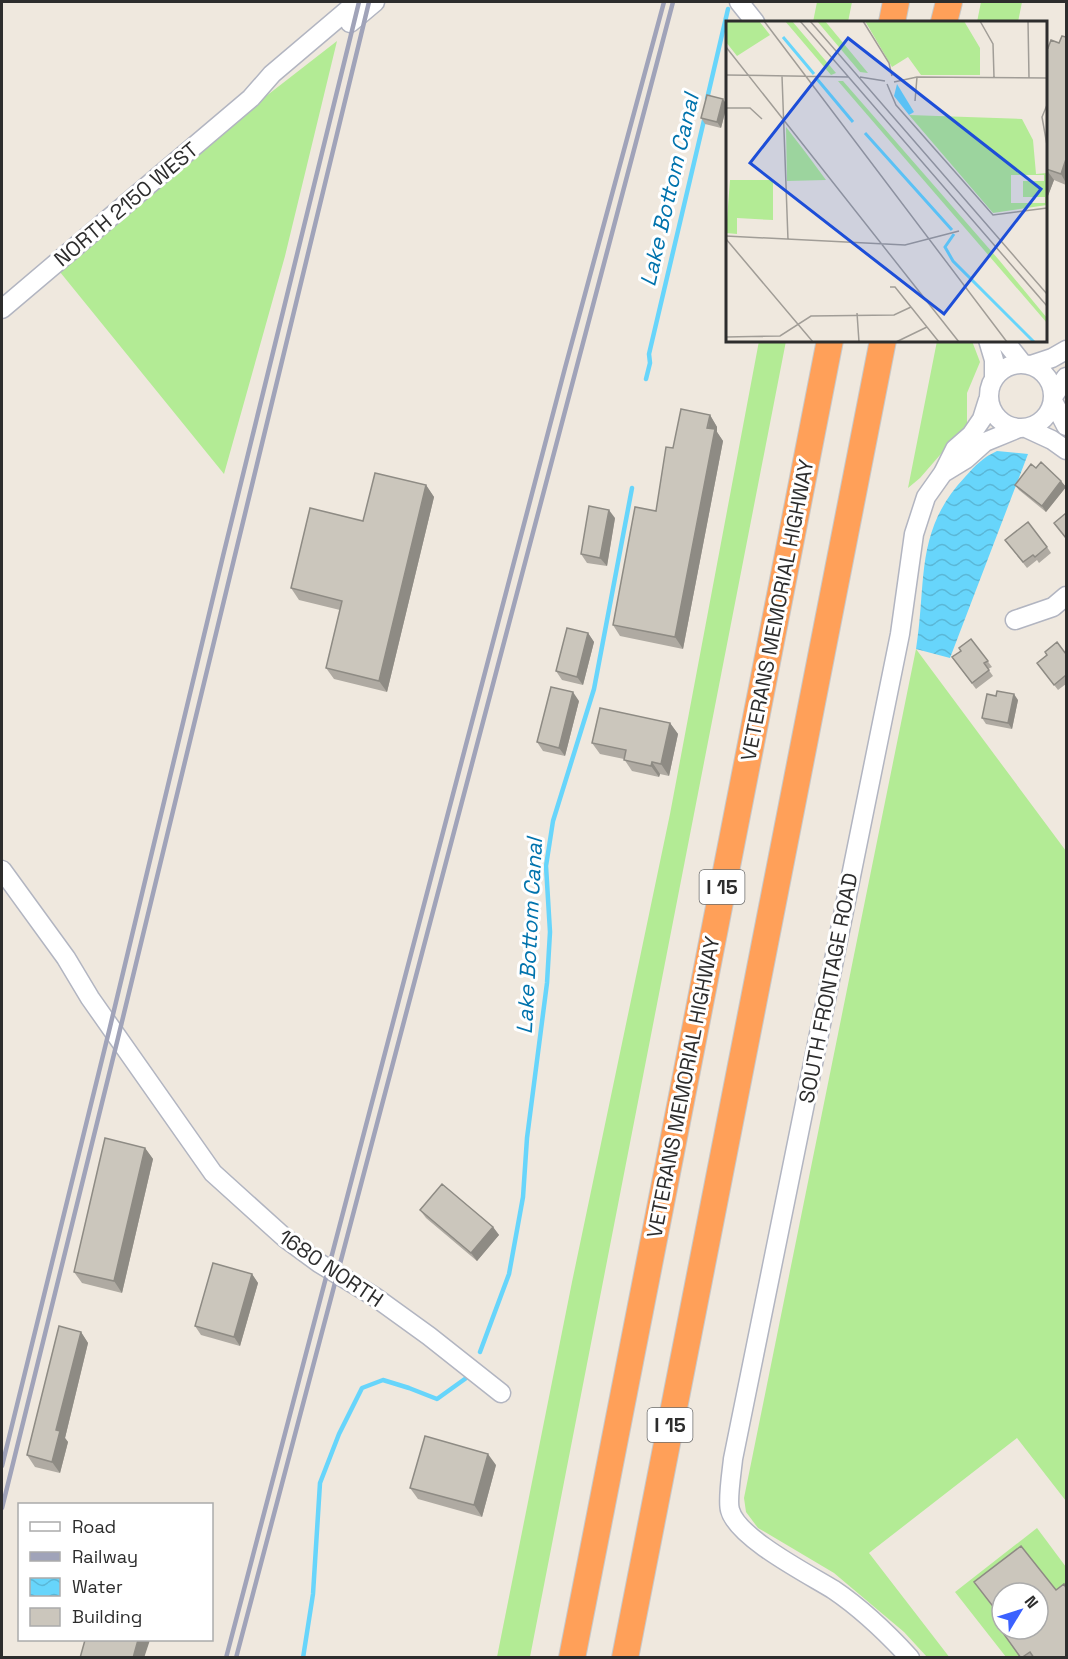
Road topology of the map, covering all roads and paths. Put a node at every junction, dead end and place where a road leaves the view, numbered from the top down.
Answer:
1 (357, 2) edge
2 (375, 2) edge
3 (739, 2) edge
4 (896, 2) edge
5 (949, 2) edge
6 (754, 21) edge
7 (892, 21) edge
8 (945, 21) edge
9 (251, 98) junction
10 (2, 309) edge
11 (830, 342) edge
12 (883, 342) edge
13 (989, 342) edge
14 (1006, 342) edge
15 (1066, 350) edge
16 (1027, 365) junction
17 (1066, 376) edge
18 (994, 378) junction
19 (1053, 399) junction
20 (988, 400) junction
21 (1066, 426) edge
22 (1022, 428) junction
23 (1066, 450) edge
24 (943, 473) junction
25 (1066, 596) edge
26 (1016, 620) dead end
27 (2, 870) edge
28 (501, 1393) dead end
29 (572, 1658) edge
30 (625, 1658) edge
31 (910, 1658) edge

1 - 9 street, NORTH 2150 WEST
2 - 9 street, NORTH 2150 WEST
3 - 6 street
4 - 7 highway
5 - 8 highway
9 - 10 street, NORTH 2150 WEST
11 - 29 highway, VETERANS MEMORIAL HIGHWAY / I 15
12 - 30 highway, I 15
13 - 18 street
14 - 16 street
15 - 16 street
16 - 18 street
16 - 19 street
17 - 19 street
18 - 20 street
19 - 21 street
19 - 22 street
20 - 22 street
20 - 24 street, SOUTH FRONTAGE ROAD
22 - 23 street
22 - 24 street, SOUTH FRONTAGE ROAD
24 - 31 street, SOUTH FRONTAGE ROAD
25 - 26 street
27 - 28 street, 1680 NORTH

